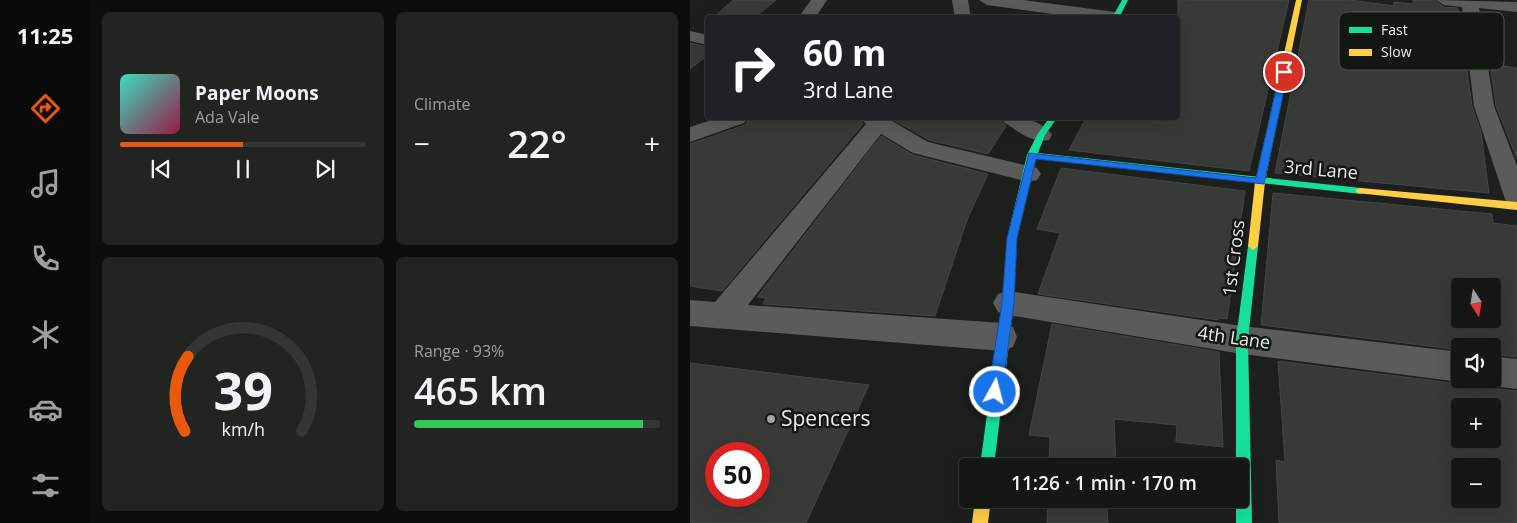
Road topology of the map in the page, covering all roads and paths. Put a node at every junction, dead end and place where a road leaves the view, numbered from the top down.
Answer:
1 (819, 0) edge
2 (960, 0) edge
3 (987, 0) edge
4 (1125, 0) edge
5 (1299, 0) edge
6 (1444, 0) edge
7 (1470, 3) junction
8 (1517, 8) edge
9 (1471, 12) edge
10 (808, 15) edge
11 (963, 15) edge
12 (1100, 15) edge
13 (1116, 15) edge
14 (690, 36) edge
15 (705, 39) edge
16 (1479, 70) edge
17 (731, 120) edge
18 (875, 120) edge
19 (1015, 120) edge
20 (1052, 120) edge
21 (690, 135) edge
22 (1041, 135) junction
23 (1030, 165) junction
24 (1260, 182) junction
25 (1517, 199) edge
26 (1517, 206) edge
27 (1008, 303) junction
28 (690, 314) edge
29 (722, 317) junction
30 (1002, 337) junction
31 (1242, 340) junction
32 (1451, 366) edge
33 (1501, 372) edge
34 (1517, 374) edge
35 (988, 458) edge
36 (982, 508) edge
37 (980, 523) edge
38 (1244, 523) edge

1 - 10 street
2 - 11 street
3 - 12 street
4 - 13 street
5 - 24 street, 1st Cross
6 - 7 street
7 - 8 street
7 - 9 street
14 - 15 street
16 - 25 street
17 - 21 street
18 - 23 street
18 - 29 street
19 - 22 street
20 - 22 street
22 - 23 street
23 - 24 street, 3rd Lane
23 - 27 street
24 - 26 street, 3rd Lane
24 - 31 street, 1st Cross
27 - 30 street
27 - 31 street, 4th Lane
28 - 29 street
29 - 30 street
30 - 35 street
31 - 32 street, 4th Lane
31 - 38 street, 1st Cross
33 - 34 street
36 - 37 street

